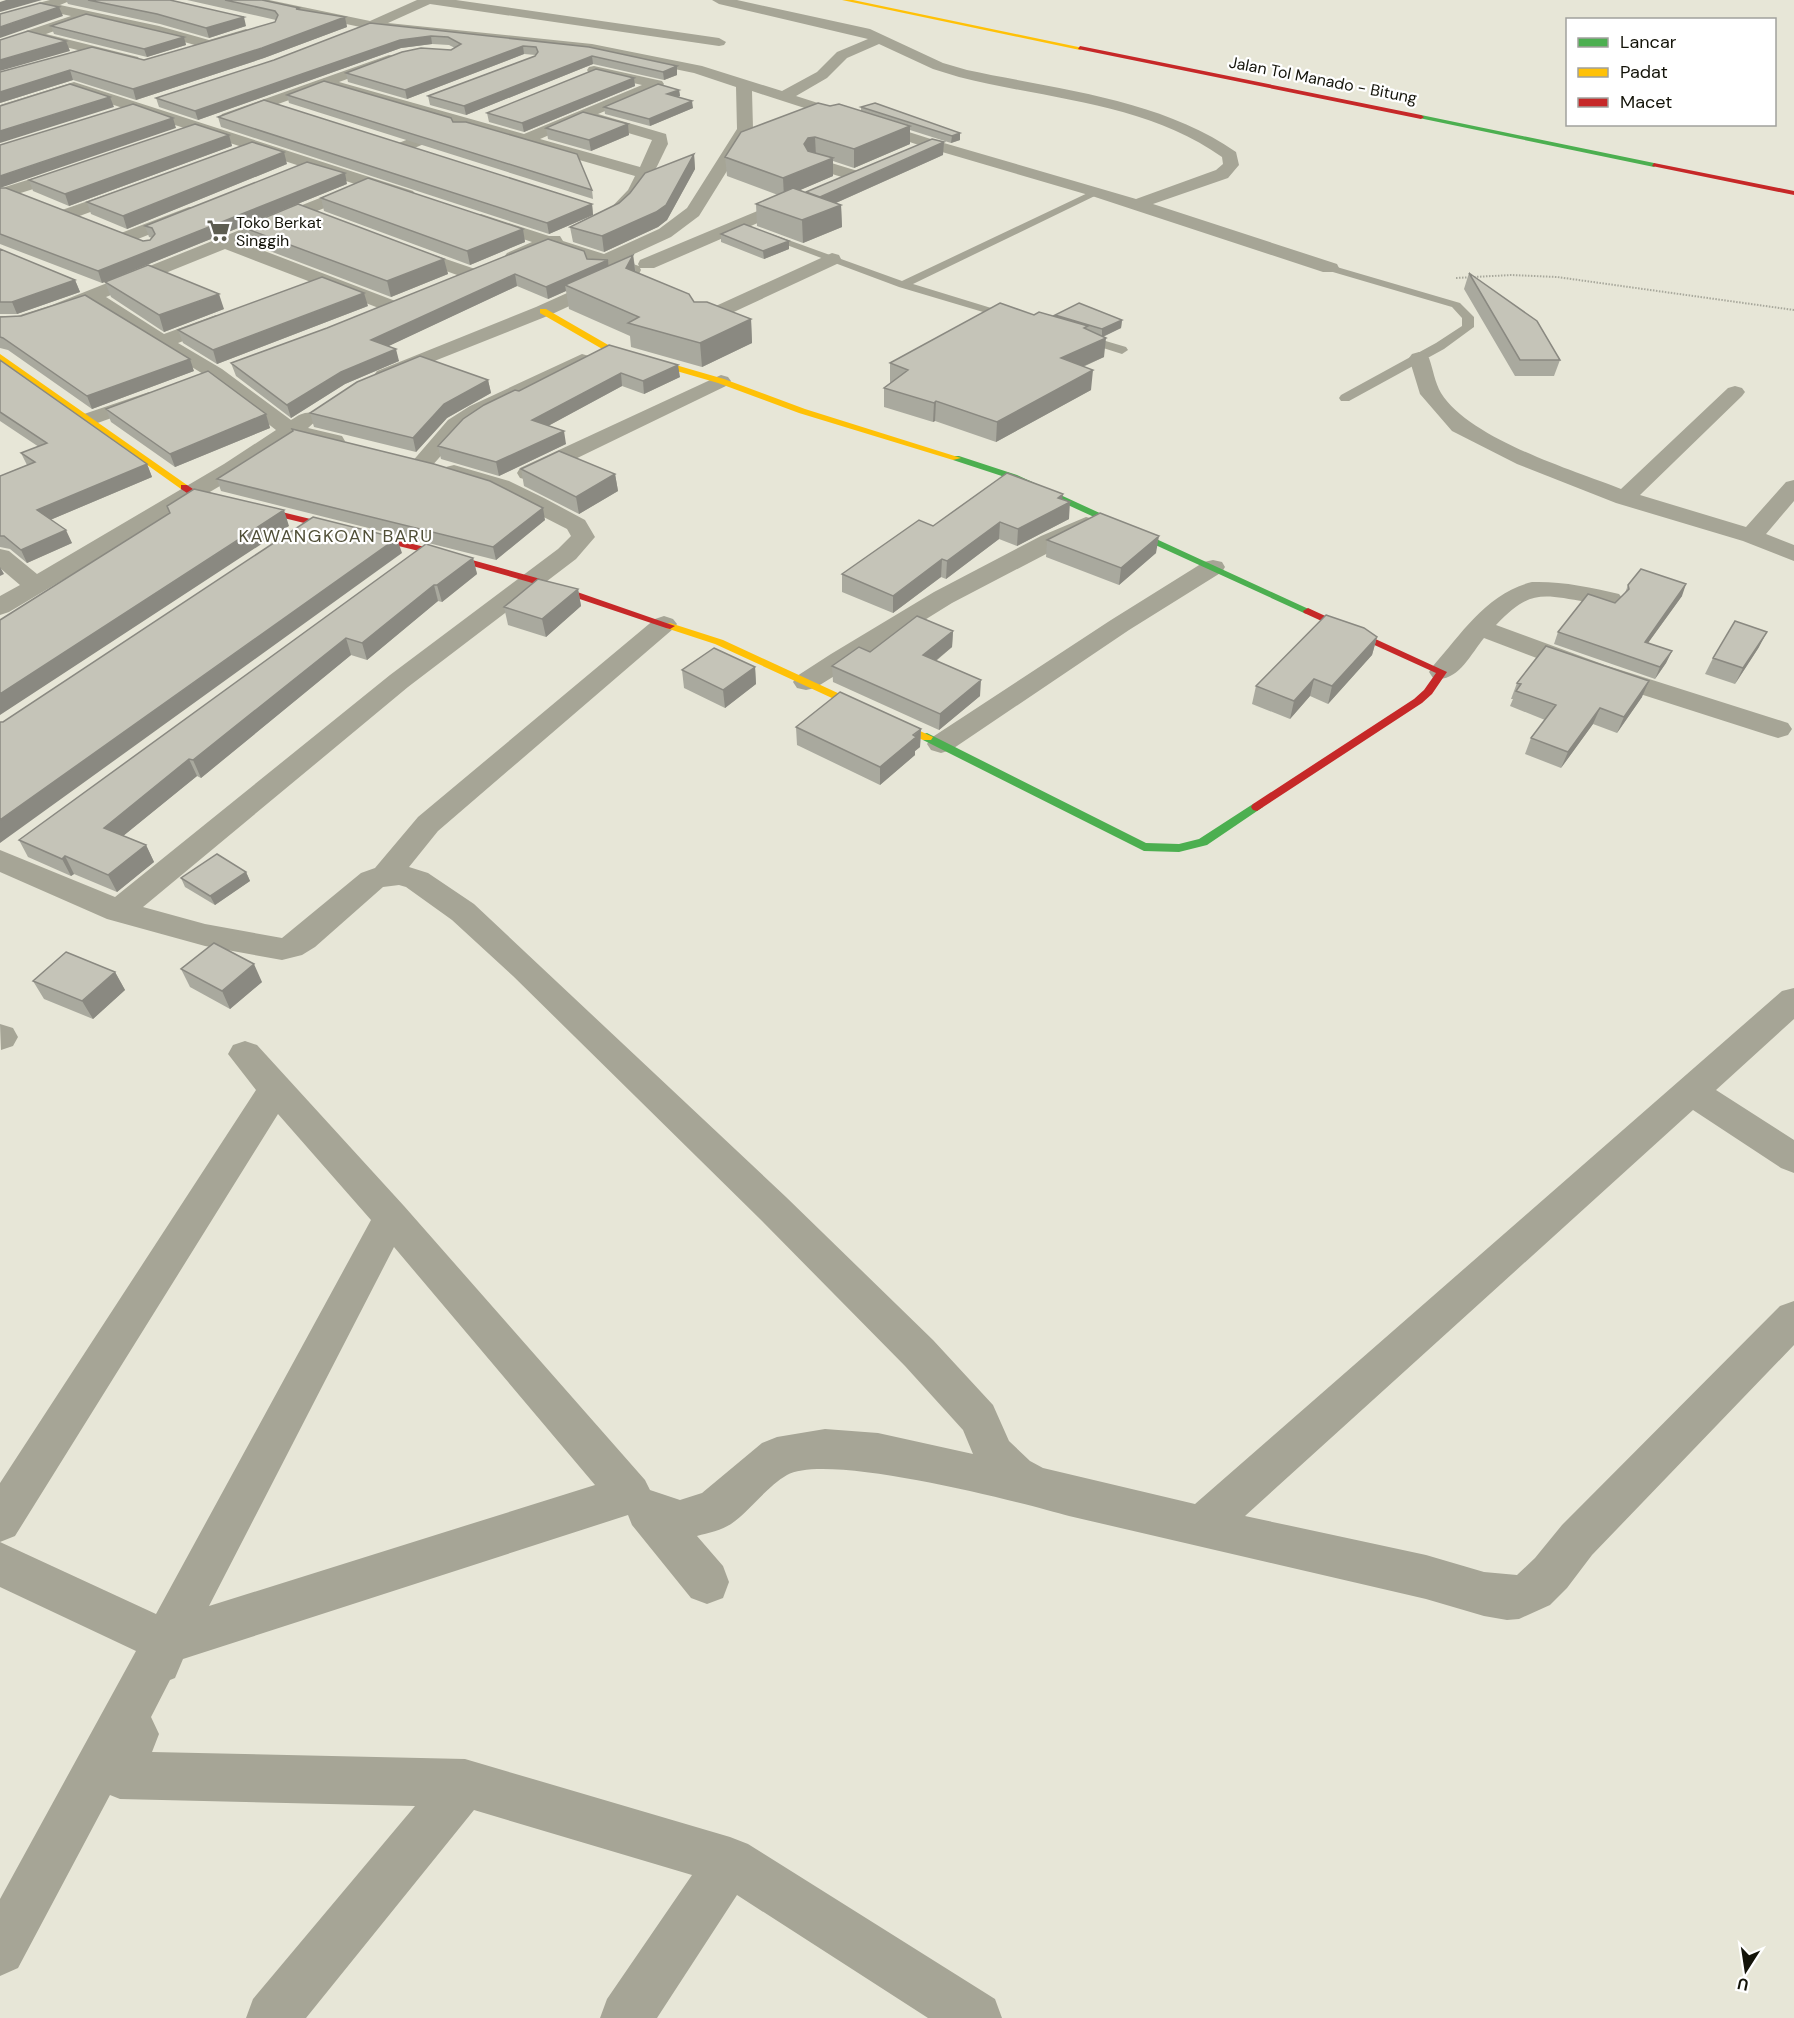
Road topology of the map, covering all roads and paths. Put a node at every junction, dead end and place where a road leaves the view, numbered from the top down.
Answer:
1 (64, 0) edge
2 (250, 0) edge
3 (428, 0) edge
4 (719, 0) edge
5 (845, 0) edge
6 (89, 15) junction
7 (256, 24) dead end
8 (370, 25) junction
9 (348, 35) edge
10 (881, 38) junction
11 (719, 42) dead end
12 (380, 44) edge
13 (209, 45) junction
14 (97, 50) junction
15 (186, 52) edge
16 (65, 59) edge
17 (698, 69) junction
18 (585, 72) edge
19 (116, 74) edge
20 (95, 81) edge
21 (325, 82) junction
22 (657, 84) junction
23 (744, 86) junction
24 (74, 87) junction
25 (783, 97) junction
26 (430, 98) edge
27 (155, 99) edge
28 (267, 103) junction
29 (409, 105) junction
30 (134, 106) junction
31 (0, 110) edge
32 (289, 110) edge
33 (489, 114) edge
34 (583, 115) junction
35 (106, 116) edge
36 (468, 122) junction
37 (200, 127) junction
38 (169, 138) edge
39 (526, 139) junction
40 (385, 140) edge
41 (931, 144) junction
42 (255, 146) junction
43 (405, 147) junction
44 (909, 153) edge
45 (233, 154) edge
46 (427, 154) edge
47 (815, 163) edge
48 (312, 164) junction
49 (84, 166) edge
50 (290, 172) edge
51 (339, 173) junction
52 (643, 173) junction
53 (372, 183) junction
54 (833, 185) edge
55 (146, 186) edge
56 (1098, 192) junction
57 (5, 193) edge
58 (1794, 193) edge
59 (812, 194) edge
60 (427, 201) edge
61 (1137, 204) junction
62 (203, 207) edge
63 (302, 212) junction
64 (460, 213) edge
65 (68, 214) junction
66 (603, 214) edge
67 (323, 219) edge
68 (737, 225) junction
69 (570, 234) edge
70 (127, 237) junction
71 (223, 242) junction
72 (549, 242) junction
73 (386, 243) edge
74 (183, 258) junction
75 (832, 259) junction
76 (605, 261) junction
77 (1330, 268) joint
78 (632, 270) junction
79 (471, 274) junction
80 (1447, 279) dead end
81 (326, 280) junction
82 (903, 285) junction
83 (441, 286) edge
84 (91, 289) junction
85 (293, 293) edge
86 (411, 298) edge
87 (391, 306) junction
88 (1794, 310) edge
89 (543, 311) junction
90 (239, 313) edge
91 (362, 318) edge
92 (703, 318) edge
93 (0, 322) edge
94 (1026, 322) edge
95 (1069, 334) edge
96 (162, 342) junction
97 (607, 348) junction
98 (1122, 350) dead end
99 (0, 356) edge
100 (1419, 358) junction
101 (721, 381) junction
102 (363, 386) edge
103 (164, 392) edge
104 (1736, 392) dead end
105 (1345, 398) dead end
106 (327, 406) edge
107 (92, 419) junction
108 (290, 430) junction
109 (352, 446) edge
110 (501, 486) junction
111 (1794, 487) edge
112 (193, 493) junction
113 (1624, 498) junction
114 (1101, 517) junction
115 (315, 522) junction
116 (1751, 536) junction
117 (285, 542) edge
118 (426, 550) junction
119 (1794, 554) edge
120 (0, 556) edge
121 (1213, 567) junction
122 (397, 571) edge
123 (533, 580) junction
124 (36, 586) junction
125 (1610, 599) edge
126 (0, 608) edge
127 (664, 624) junction
128 (1481, 628) junction
129 (1442, 672) junction
130 (806, 682) junction
131 (1778, 729) dead end
132 (941, 744) junction
133 (7, 856) edge
134 (386, 875) junction
135 (118, 911) junction
136 (1794, 1000) edge
137 (245, 1054) dead end
138 (276, 1088) junction
139 (1692, 1092) junction
140 (1794, 1158) edge
141 (391, 1217) junction
142 (1794, 1318) edge
143 (1034, 1486) junction
144 (640, 1503) junction
145 (0, 1521) edge
146 (1202, 1526) junction
147 (0, 1564) edge
148 (707, 1582) dead end
149 (166, 1642) junction
150 (120, 1775) junction
151 (465, 1783) junction
152 (730, 1862) junction
153 (0, 1950) edge
154 (0, 1956) edge
155 (272, 2018) edge
156 (626, 2018) edge
157 (976, 2018) edge

1 - 6 street
2 - 8 street
3 - 8 street
3 - 11 street
4 - 10 street
5 - 58 main road, Jalan Tol Manado - Bitung
6 - 13 street
6 - 14 street
7 - 13 street
8 - 9 street
8 - 17 street
10 - 25 street
10 - 61 street
12 - 21 street
13 - 15 street
14 - 16 street
14 - 19 street
17 - 22 street
17 - 23 street
18 - 22 street
20 - 24 street
21 - 28 street
21 - 29 street
22 - 34 street
23 - 25 street
23 - 76 street
24 - 30 street
24 - 31 street
25 - 41 street
26 - 29 street
27 - 30 street
28 - 32 street
28 - 37 street
29 - 36 street
30 - 35 street
30 - 37 street
33 - 36 street
34 - 39 street
34 - 52 street
36 - 39 street
36 - 43 street
37 - 38 street
37 - 42 street
39 - 52 street
40 - 43 street
41 - 44 street
41 - 56 street
42 - 45 street
42 - 48 street
43 - 46 street
43 - 51 street
47 - 54 street
48 - 50 street
48 - 51 street
49 - 57 street
51 - 53 street
52 - 66 street
53 - 60 street
53 - 63 street
55 - 65 street
56 - 61 street
56 - 82 lane
57 - 65 street
59 - 68 street
61 - 77 street
62 - 70 street
63 - 67 street
63 - 71 street
64 - 72 street
65 - 70 street
68 - 75 lane
68 - 78 street
69 - 72 street
70 - 74 street
71 - 74 street
71 - 81 street
72 - 76 street
72 - 79 street
73 - 79 street
74 - 84 street
75 - 82 lane
75 - 92 street
76 - 78 street
76 - 89 street
77 - 100 lane
78 - 89 street
79 - 83 street
80 - 88 path
81 - 85 street
81 - 87 street
82 - 94 lane
84 - 93 street
84 - 96 street
86 - 87 street
87 - 91 street
89 - 97 main road
89 - 102 street
90 - 96 street
95 - 98 lane
96 - 108 street
97 - 101 main road
97 - 110 street
99 - 107 main road
100 - 105 lane
100 - 113 street
101 - 110 street
101 - 114 main road
103 - 107 street
104 - 113 street
106 - 108 street
107 - 112 main road
108 - 109 street
108 - 112 street
110 - 123 street
111 - 116 street
112 - 115 main road
112 - 124 street
113 - 116 street
114 - 121 main road
114 - 130 street
115 - 117 street
115 - 118 main road
116 - 119 street
118 - 122 street
118 - 123 main road
120 - 124 street
121 - 129 main road
121 - 132 street
123 - 127 main road
123 - 135 street
124 - 126 street
125 - 128 street
127 - 130 main road
127 - 134 street
128 - 129 street
128 - 131 street
129 - 132 main road
130 - 132 main road
133 - 135 street
134 - 135 street
134 - 143 street
136 - 139 street
137 - 138 street
138 - 141 street
138 - 145 street
139 - 140 street
139 - 146 street
141 - 144 street
141 - 149 street
142 - 146 street
143 - 144 street
143 - 146 street
144 - 148 street
144 - 149 street
147 - 149 street
149 - 150 street
149 - 153 street
150 - 151 street
150 - 154 street
151 - 152 street
151 - 155 street
152 - 156 street
152 - 157 street

